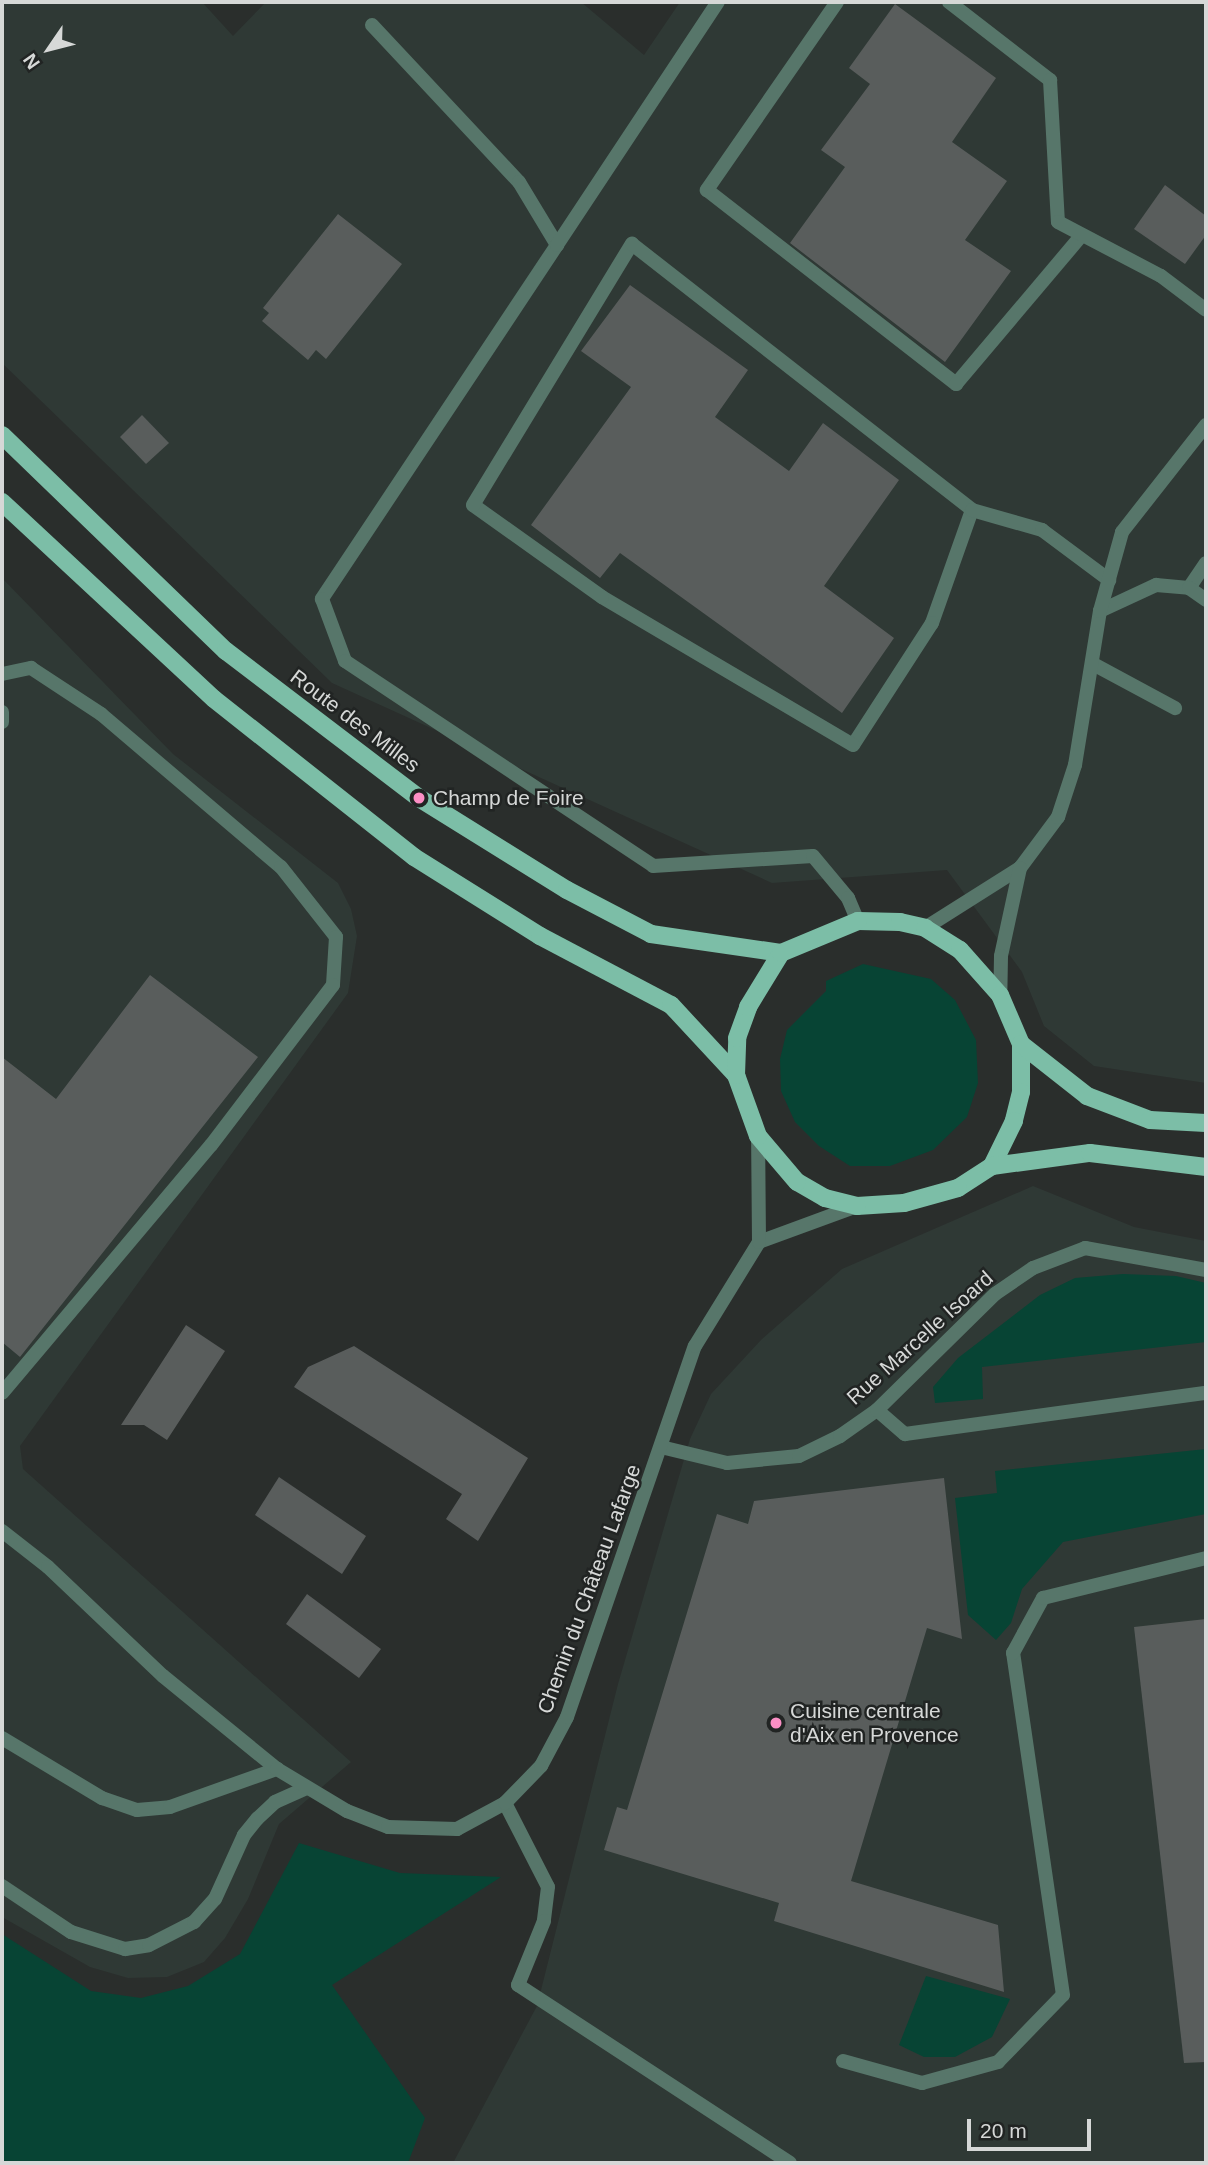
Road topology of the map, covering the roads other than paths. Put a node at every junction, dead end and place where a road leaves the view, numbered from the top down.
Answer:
1 (718, 2) edge
2 (837, 2) edge
3 (949, 2) edge
4 (372, 24) dead end
5 (1082, 235) junction
6 (557, 245) junction
7 (1206, 310) edge
8 (1206, 425) edge
9 (2, 435) edge
10 (2, 502) edge
11 (972, 510) junction
12 (1206, 563) edge
13 (1109, 580) junction
14 (1189, 588) junction
15 (1206, 600) edge
16 (1100, 611) junction
17 (1095, 665) junction
18 (2, 674) edge
19 (1175, 708) dead end
20 (2, 712) edge
21 (2, 722) edge
22 (1020, 868) junction
23 (858, 921) junction
24 (925, 928) junction
25 (781, 953) junction
26 (1000, 995) junction
27 (1021, 1044) junction
28 (736, 1075) junction
29 (1206, 1123) edge
30 (758, 1136) junction
31 (992, 1166) junction
32 (1206, 1167) edge
33 (857, 1206) junction
34 (759, 1242) junction
35 (1206, 1270) edge
36 (2, 1393) edge
37 (1206, 1393) edge
38 (877, 1410) junction
39 (662, 1447) junction
40 (2, 1531) edge
41 (1206, 1558) edge
42 (2, 1738) edge
43 (277, 1769) junction
44 (307, 1788) junction
45 (505, 1803) junction
46 (2, 1886) edge
47 (844, 2061) dead end
48 (790, 2163) edge

1 - 6 street
2 - 5 street
3 - 5 street
4 - 6 street
5 - 7 street
6 - 23 street
8 - 13 street
9 - 25 main road, Route des Milles
10 - 28 main road
11 - 11 street
11 - 13 street
12 - 14 street
13 - 16 street
14 - 15 street
14 - 16 street
16 - 17 street
17 - 19 street
17 - 22 street
18 - 36 street
20 - 21 street
22 - 24 street
22 - 26 street
23 - 24 main road
23 - 25 main road
24 - 26 main road
25 - 28 main road
26 - 27 main road
27 - 29 main road
27 - 31 main road
28 - 30 main road
30 - 33 main road
30 - 34 street
31 - 32 main road
31 - 33 main road
33 - 34 street
34 - 39 street, Chemin du Château Lafarge
35 - 38 street, Rue Marcelle Isoard
37 - 38 street
38 - 39 street, Rue Marcelle Isoard
39 - 45 street, Chemin du Château Lafarge
40 - 43 street, Chemin du Château Lafarge
41 - 47 street
42 - 43 street
43 - 44 street, Chemin du Château Lafarge
44 - 45 street, Chemin du Château Lafarge
44 - 46 street
45 - 48 street

